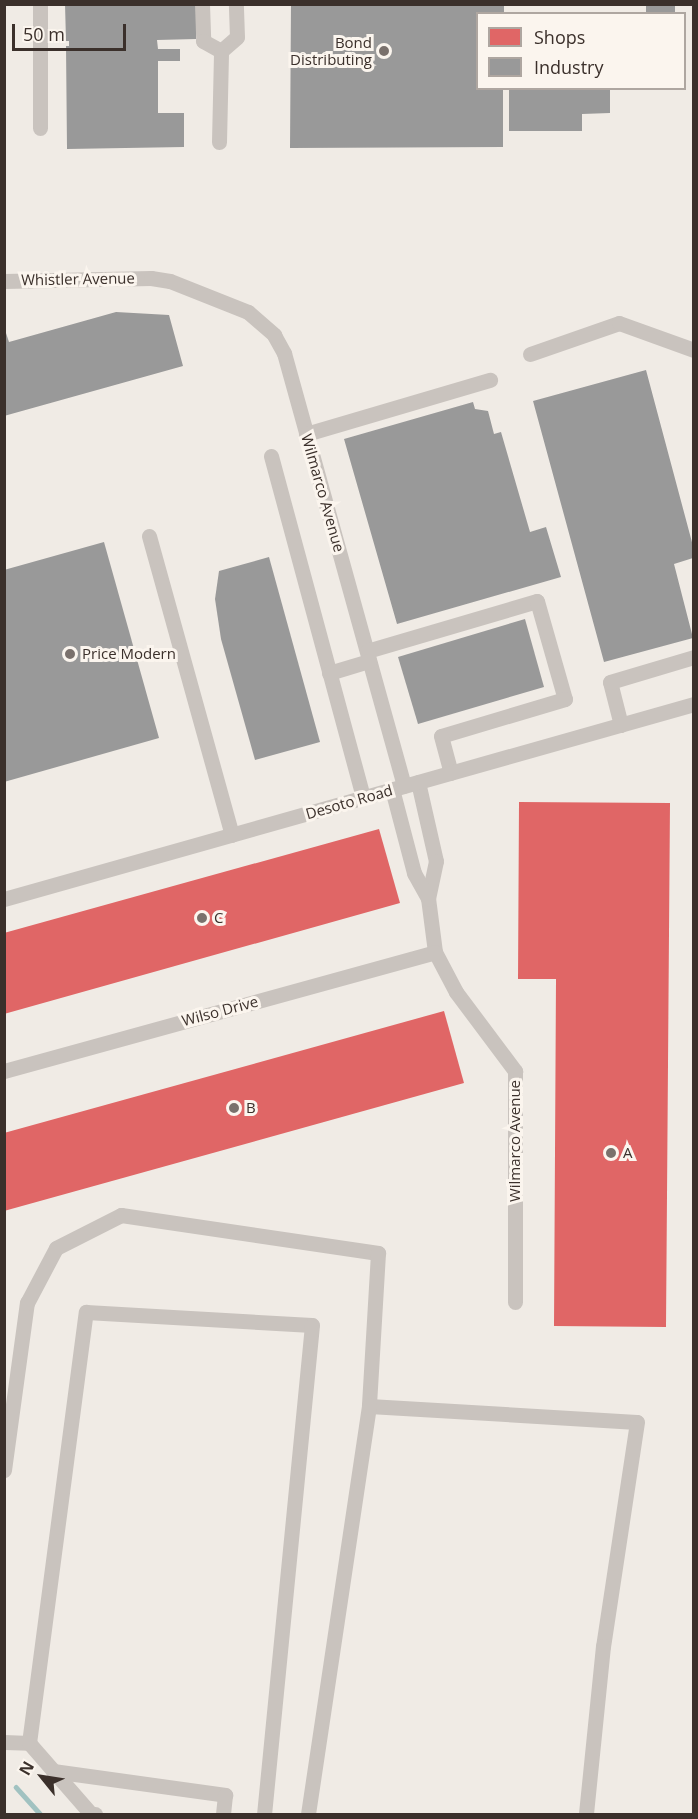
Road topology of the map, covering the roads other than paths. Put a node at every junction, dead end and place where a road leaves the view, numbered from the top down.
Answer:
1 (40, 4) edge
2 (202, 4) edge
3 (236, 4) edge
4 (221, 51) junction
5 (40, 128) dead end
6 (219, 142) dead end
7 (151, 278) joint
8 (4, 281) edge
9 (693, 350) edge
10 (530, 354) dead end
11 (490, 380) dead end
12 (306, 434) junction
13 (271, 456) dead end
14 (149, 536) dead end
15 (368, 656) junction
16 (693, 657) edge
17 (329, 673) junction
18 (693, 704) edge
19 (621, 725) junction
20 (451, 773) junction
21 (405, 786) junction
22 (363, 798) junction
23 (232, 835) junction
24 (428, 898) junction
25 (4, 899) edge
26 (435, 952) junction
27 (4, 1071) edge
28 (515, 1302) dead end
29 (369, 1406) junction
30 (4, 1470) edge
31 (4, 1742) edge
32 (29, 1743) junction
33 (53, 1771) junction
34 (95, 1815) edge
35 (223, 1815) edge
36 (264, 1815) edge
37 (308, 1815) edge
38 (586, 1815) edge

1 - 5 street
2 - 4 street
3 - 4 street
4 - 6 street
7 - 8 street, Whistler Avenue
7 - 12 street, Wilmarco Avenue
9 - 10 street
11 - 12 street
12 - 15 street, Wilmarco Avenue
13 - 17 street
14 - 23 street
15 - 17 street
15 - 20 street
15 - 21 street, Wilmarco Avenue
16 - 19 street
17 - 22 street
18 - 19 street, Desoto Road
19 - 20 street, Desoto Road
20 - 21 street, Desoto Road
21 - 22 street, Desoto Road
21 - 24 street, Wilmarco Avenue
21 - 24 street, Wilmarco Avenue
22 - 23 street, Desoto Road
23 - 25 street, Desoto Road
24 - 26 street, Wilmarco Avenue
26 - 27 street, Wilso Drive
26 - 28 street, Wilmarco Avenue
29 - 30 street
29 - 37 street
29 - 38 street
31 - 32 street
32 - 33 street
32 - 36 street
33 - 34 street
33 - 35 street

